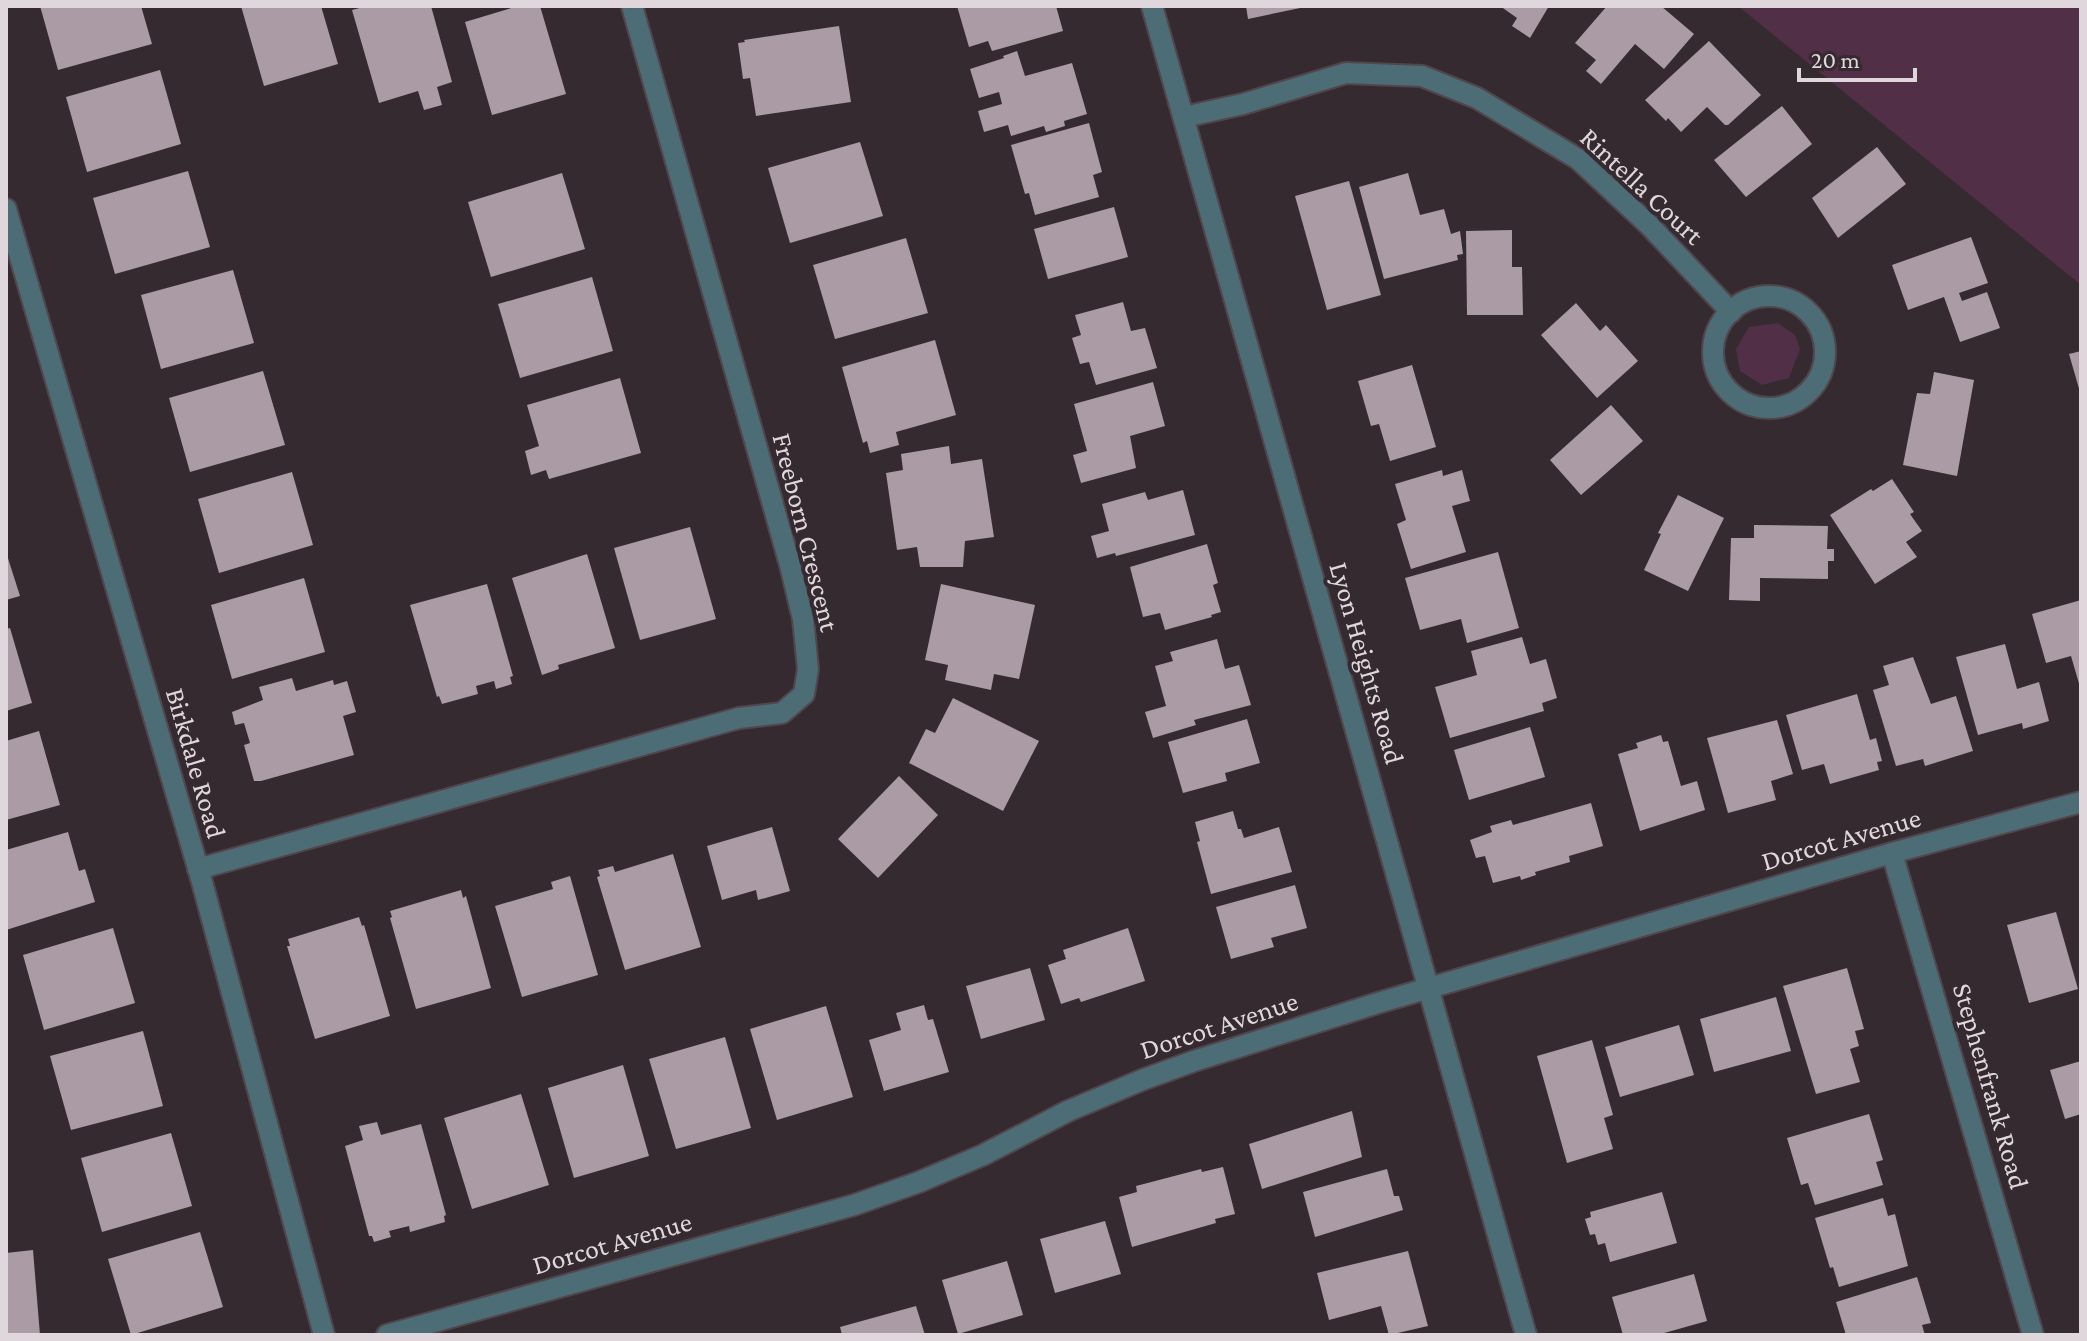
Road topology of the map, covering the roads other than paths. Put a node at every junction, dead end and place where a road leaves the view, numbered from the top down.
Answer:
1 (632, 6) edge
2 (1152, 6) edge
3 (1184, 117) junction
4 (6, 209) edge
5 (1731, 312) junction
6 (2081, 802) edge
7 (1892, 853) junction
8 (198, 869) junction
9 (1428, 988) junction
10 (324, 1335) edge
11 (387, 1335) edge
12 (1526, 1335) edge
13 (2033, 1335) edge

1 - 8 street, Freeborn Crescent
2 - 3 street, Lyon Heights Road
3 - 5 street, Rintella Court
3 - 9 street, Lyon Heights Road
4 - 8 street, Birkdale Road
5 - 5 street
6 - 7 street, Dorcot Avenue
7 - 9 street, Dorcot Avenue
7 - 13 street, Stephenfrank Road
8 - 10 street, Birkdale Road
9 - 11 street, Dorcot Avenue
9 - 12 street, Lyon Heights Road

